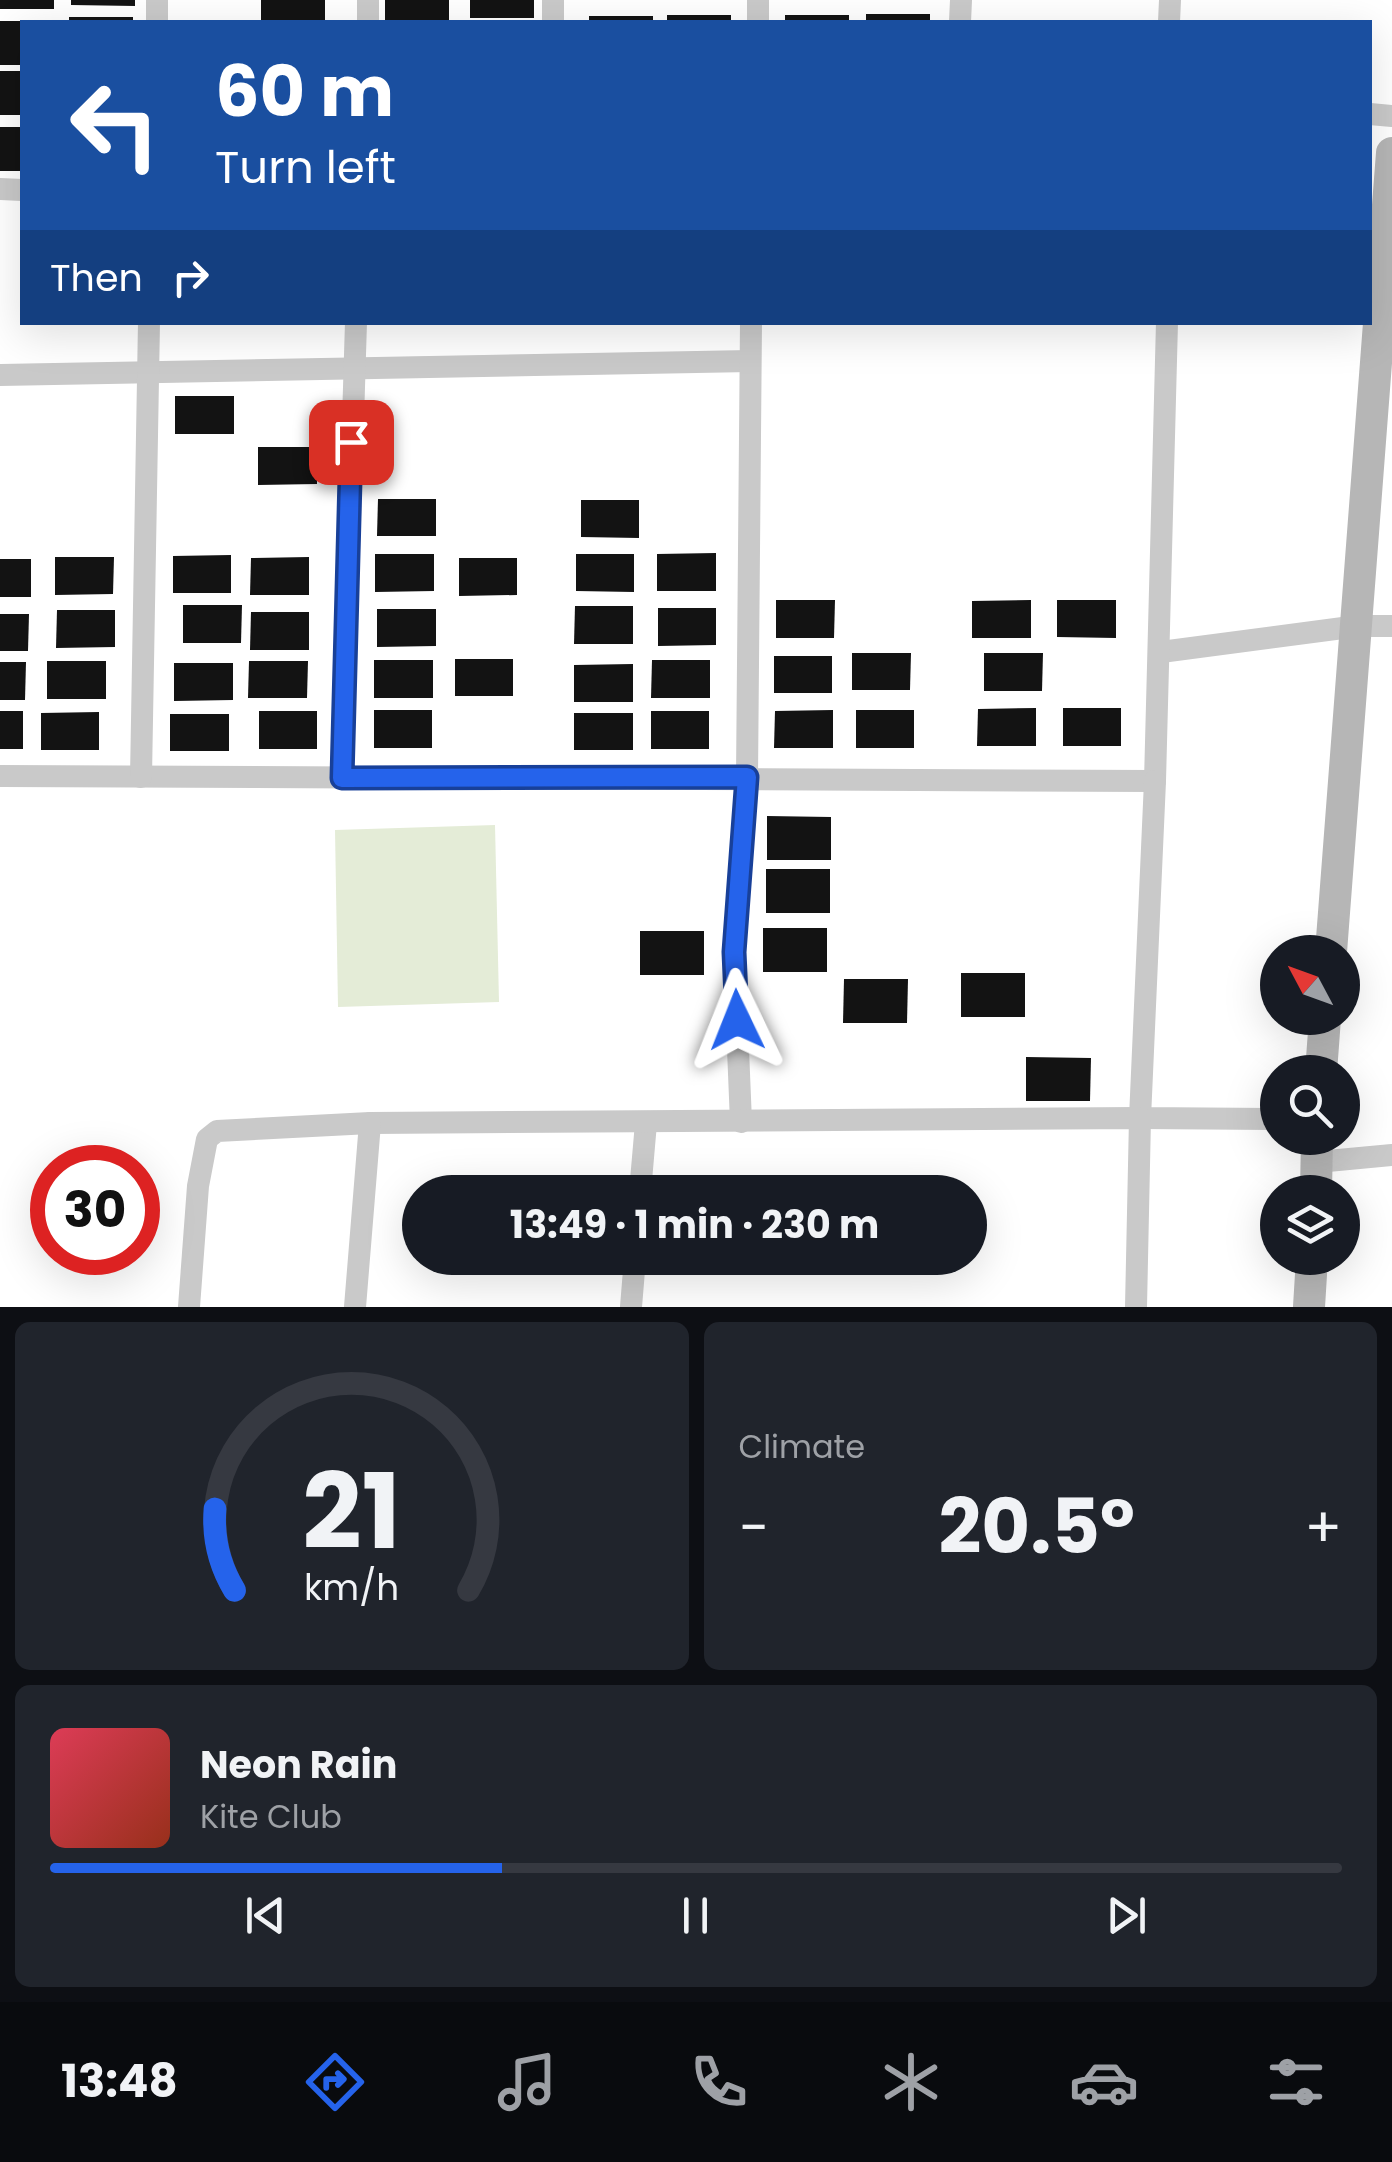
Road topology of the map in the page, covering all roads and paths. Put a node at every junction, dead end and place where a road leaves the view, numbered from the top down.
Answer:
1 (1392, 153) edge
2 (150, 325) edge
3 (356, 325) edge
4 (751, 325) edge
5 (1167, 325) edge
6 (750, 361) junction
7 (354, 368) junction
8 (148, 370) junction
9 (0, 375) edge
10 (1358, 626) junction
11 (1392, 626) edge
12 (1160, 652) junction
13 (0, 776) edge
14 (141, 777) junction
15 (747, 777) junction
16 (342, 778) junction
17 (1155, 781) junction
18 (1332, 935) edge
19 (1140, 1118) junction
20 (1260, 1119) edge
21 (741, 1122) junction
22 (370, 1123) junction
23 (646, 1123) junction
24 (1392, 1155) edge
25 (1316, 1164) edge
26 (641, 1175) edge
27 (634, 1275) edge
28 (1311, 1275) edge
29 (189, 1307) edge
30 (355, 1307) edge
31 (632, 1307) edge
32 (1136, 1307) edge
33 (1309, 1307) edge

1 - 10 main road
2 - 8 street
3 - 7 street
4 - 6 street
5 - 12 street
6 - 7 street
6 - 15 street
7 - 8 street
7 - 16 street
8 - 9 street
8 - 14 street
10 - 11 street
10 - 12 street
10 - 18 main road
12 - 17 street
13 - 14 street
14 - 16 street
15 - 16 street
15 - 17 street
15 - 21 street
17 - 19 street
19 - 20 street
19 - 21 street
19 - 32 street
21 - 23 street
22 - 23 street
22 - 29 street
22 - 30 street
23 - 26 street
24 - 25 street
27 - 31 street
28 - 33 main road

